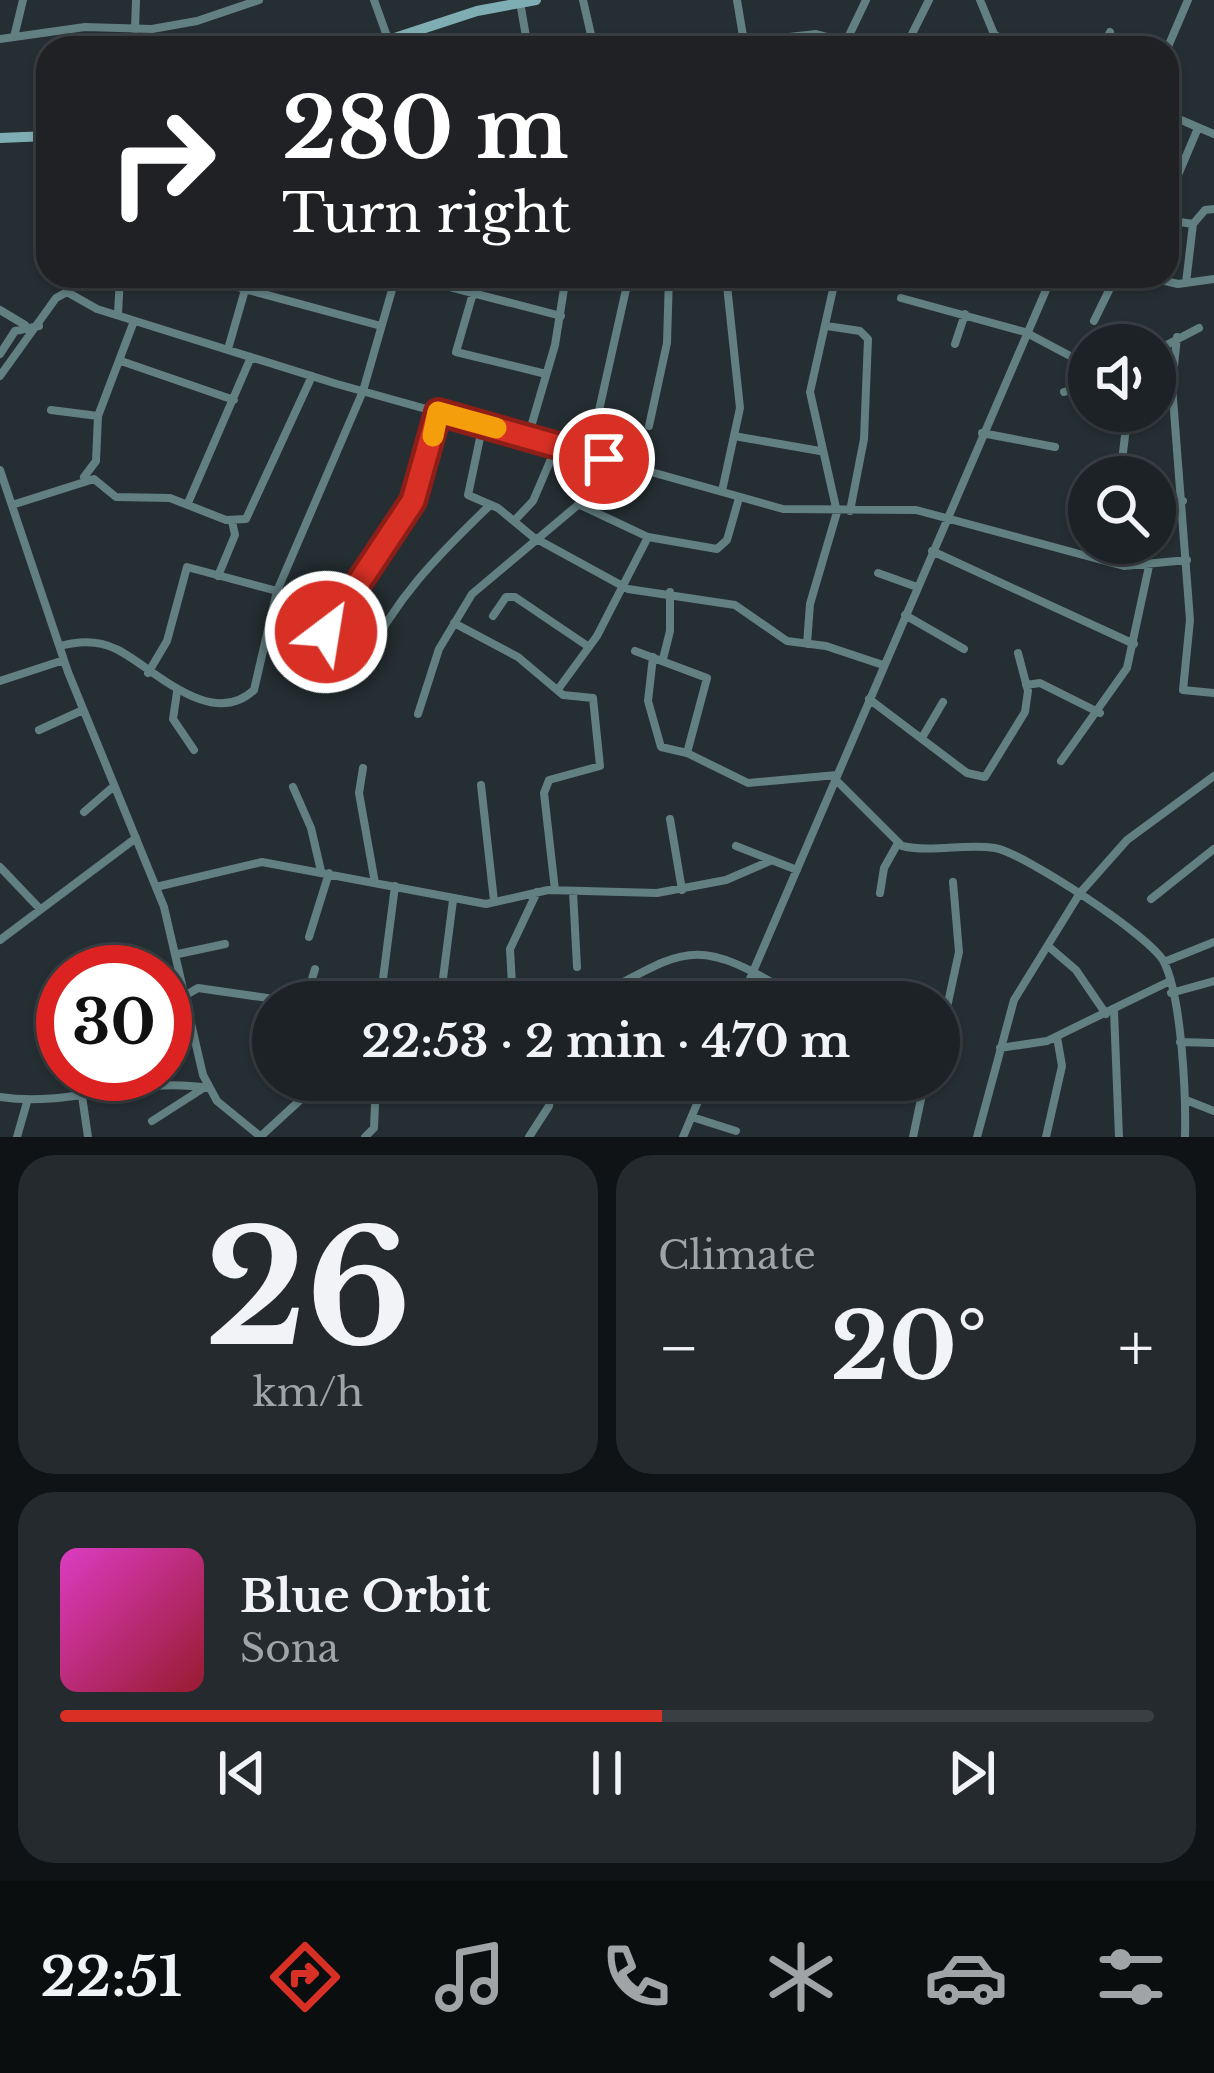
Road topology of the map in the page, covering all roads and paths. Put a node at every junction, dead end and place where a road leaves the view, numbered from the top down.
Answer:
1 (23, 0) edge
2 (259, 0) edge
3 (374, 0) edge
4 (536, 0) edge
5 (583, 0) edge
6 (737, 0) edge
7 (866, 0) edge
8 (929, 0) edge
9 (980, 0) edge
10 (1187, 0) edge
11 (133, 1) edge
12 (520, 2) edge
13 (135, 30) junction
14 (409, 31) junction
15 (1110, 32) dead end
16 (994, 34) joint
17 (387, 36) edge
18 (396, 36) edge
19 (410, 36) edge
20 (526, 36) edge
21 (591, 36) edge
22 (742, 36) edge
23 (849, 36) edge
24 (911, 36) edge
25 (997, 36) edge
26 (1108, 36) edge
27 (1172, 36) edge
28 (14, 38) junction
29 (0, 39) edge
30 (1179, 119) edge
31 (1198, 128) junction
32 (1214, 134) edge
33 (36, 136) edge
34 (0, 138) edge
35 (1179, 173) edge
36 (1214, 209) edge
37 (1179, 222) edge
38 (1193, 224) junction
39 (1214, 280) edge
40 (1179, 283) edge
41 (1186, 284) junction
42 (118, 288) edge
43 (238, 288) edge
44 (393, 288) edge
45 (454, 288) edge
46 (475, 288) edge
47 (564, 288) edge
48 (626, 288) edge
49 (668, 288) edge
50 (727, 288) edge
51 (834, 288) edge
52 (1046, 288) edge
53 (1110, 288) edge
54 (245, 290) junction
55 (474, 293) junction
56 (901, 298) dead end
57 (115, 302) junction
58 (0, 310) edge
59 (107, 312) junction
60 (965, 314) junction
61 (118, 316) junction
62 (561, 316) junction
63 (12, 319) junction
64 (134, 321) junction
65 (1094, 321) dead end
66 (26, 326) junction
67 (39, 326) junction
68 (381, 326) junction
69 (826, 326) junction
70 (1198, 328) dead end
71 (15, 331) junction
72 (1025, 332) junction
73 (1177, 337) joint
74 (955, 344) dead end
75 (228, 349) junction
76 (0, 353) edge
77 (1068, 355) edge
78 (251, 356) junction
79 (121, 361) junction
80 (546, 374) junction
81 (0, 376) edge
82 (312, 376) junction
83 (363, 391) junction
84 (1068, 391) edge
85 (1064, 392) dead end
86 (234, 400) junction
87 (51, 410) dead end
88 (438, 412) junction
89 (98, 416) junction
90 (483, 424) junction
91 (649, 425) dead end
92 (982, 433) junction
93 (734, 436) junction
94 (528, 437) junction
95 (556, 446) junction
96 (1055, 448) dead end
97 (820, 451) junction
98 (589, 455) junction
99 (624, 466) junction
100 (0, 470) edge
101 (90, 475) junction
102 (722, 491) junction
103 (4, 494) edge
104 (739, 498) junction
105 (1176, 500) edge
106 (1184, 501) junction
107 (188, 503) junction
108 (12, 505) junction
109 (581, 506) junction
110 (489, 507) junction
111 (850, 511) junction
112 (837, 512) junction
113 (947, 516) junction
114 (515, 520) junction
115 (232, 521) junction
116 (648, 537) junction
117 (538, 540) junction
118 (932, 551) junction
119 (1068, 551) edge
120 (1187, 560) junction
121 (1134, 564) edge
122 (1149, 566) junction
123 (878, 573) dead end
124 (218, 576) junction
125 (621, 586) junction
126 (917, 587) junction
127 (277, 591) junction
128 (670, 592) junction
129 (905, 615) junction
130 (493, 616) dead end
131 (454, 623) junction
132 (271, 628) junction
133 (807, 644) junction
134 (1134, 644) junction
135 (60, 646) junction
136 (589, 647) junction
137 (964, 649) dead end
138 (315, 650) junction
139 (635, 651) dead end
140 (1018, 653) dead end
141 (658, 658) junction
142 (64, 660) junction
143 (883, 665) junction
144 (148, 674) junction
145 (0, 681) edge
146 (1026, 685) junction
147 (559, 688) junction
148 (177, 692) junction
149 (1214, 693) edge
150 (869, 699) junction
151 (944, 702) dead end
152 (83, 710) junction
153 (1100, 713) junction
154 (418, 715) dead end
155 (40, 730) dead end
156 (923, 736) junction
157 (194, 750) dead end
158 (687, 753) junction
159 (1061, 761) dead end
160 (363, 768) dead end
161 (1214, 776) edge
162 (836, 777) junction
163 (114, 785) junction
164 (481, 785) dead end
165 (293, 788) dead end
166 (84, 812) dead end
167 (670, 819) dead end
168 (136, 838) junction
169 (898, 843) junction
170 (736, 846) dead end
171 (1214, 849) edge
172 (770, 861) junction
173 (0, 868) edge
174 (797, 870) junction
175 (325, 873) junction
176 (375, 883) junction
177 (953, 883) dead end
178 (395, 886) junction
179 (156, 887) junction
180 (555, 890) junction
181 (682, 890) junction
182 (573, 891) junction
183 (537, 892) junction
184 (880, 892) dead end
185 (1080, 893) junction
186 (1151, 899) dead end
187 (453, 900) junction
188 (494, 901) junction
189 (40, 909) junction
190 (2, 934) edge
191 (309, 937) dead end
192 (1214, 942) edge
193 (226, 944) dead end
194 (175, 945) edge
195 (1048, 946) junction
196 (192, 951) edge
197 (1164, 962) junction
198 (577, 967) dead end
199 (315, 969) dead end
200 (754, 971) junction
201 (311, 981) edge
202 (383, 981) edge
203 (443, 981) edge
204 (512, 981) edge
205 (630, 981) edge
206 (749, 981) edge
207 (770, 981) edge
208 (953, 981) edge
209 (1214, 981) edge
210 (1169, 988) junction
211 (192, 992) edge
212 (252, 996) edge
213 (1110, 1012) junction
214 (192, 1023) edge
215 (1058, 1036) junction
216 (1179, 1042) junction
217 (1214, 1043) edge
218 (999, 1048) junction
219 (192, 1088) edge
220 (206, 1088) junction
221 (0, 1097) edge
222 (1186, 1100) junction
223 (36, 1101) edge
224 (83, 1101) edge
225 (296, 1101) edge
226 (375, 1101) edge
227 (550, 1101) edge
228 (698, 1101) edge
229 (921, 1101) edge
230 (27, 1102) junction
231 (1214, 1111) edge
232 (692, 1117) junction
233 (152, 1121) dead end
234 (736, 1131) dead end
235 (255, 1135) edge
236 (17, 1137) edge
237 (88, 1137) edge
238 (365, 1137) edge
239 (529, 1137) edge
240 (683, 1137) edge
241 (913, 1137) edge
242 (977, 1137) edge
243 (1046, 1137) edge
244 (1119, 1137) edge
245 (1185, 1137) edge

1 - 28 street
2 - 13 street
3 - 17 street
4 - 12 street
5 - 21 street
6 - 22 street
7 - 23 street
8 - 24 street
9 - 16 street
10 - 27 street
11 - 13 street
12 - 14 street
12 - 20 street
13 - 28 street
14 - 18 street
14 - 19 street
15 - 26 street
16 - 25 street
28 - 29 street
30 - 31 street
31 - 32 street
31 - 35 street
33 - 34 street
36 - 38 street
37 - 38 street
38 - 41 street
39 - 41 street
40 - 41 street
42 - 57 street
43 - 54 street
44 - 68 street
45 - 55 street
46 - 55 street
47 - 62 street
48 - 98 street
49 - 91 street
50 - 93 street
51 - 69 street
52 - 72 street
53 - 65 street
54 - 68 street
54 - 75 street
55 - 62 street
55 - 80 street
56 - 60 street
57 - 59 street
57 - 61 street
58 - 63 street
59 - 61 street
59 - 67 street
60 - 72 street
60 - 74 street
61 - 64 street
62 - 80 street
63 - 66 street
63 - 71 street
64 - 75 street
64 - 79 street
66 - 67 street
66 - 71 street
67 - 81 street
68 - 83 street
69 - 97 street
69 - 111 street
70 - 73 street
71 - 76 street
72 - 77 street
72 - 92 street
73 - 106 street
75 - 78 street
78 - 82 street
78 - 86 street
79 - 86 street
79 - 89 street
80 - 94 street
82 - 83 street
82 - 115 street
83 - 88 street
83 - 127 street
84 - 85 street
86 - 107 street
87 - 89 street
88 - 90 street
88 - 138 street
89 - 101 street
90 - 94 street
90 - 110 street
92 - 96 street
92 - 113 street
93 - 97 street
93 - 102 street
94 - 95 street
95 - 98 street
95 - 114 street
97 - 112 street
98 - 99 street
99 - 102 street
99 - 109 street
100 - 103 street
101 - 107 street
101 - 108 street
102 - 104 street
103 - 108 street
104 - 112 street
104 - 116 street
105 - 106 street
106 - 120 street
107 - 115 street
108 - 135 street
109 - 116 street
109 - 117 street
110 - 114 street
110 - 138 street
111 - 112 street
111 - 113 street
112 - 133 street
113 - 118 street
113 - 119 street
114 - 117 street
115 - 124 street
116 - 125 street
117 - 125 street
117 - 131 street
118 - 126 street
118 - 134 street
120 - 122 street
120 - 149 street
121 - 122 street
122 - 134 street
123 - 126 street
124 - 127 street
124 - 144 street
125 - 128 street
125 - 136 street
126 - 129 street
127 - 132 street
128 - 133 street
128 - 141 street
129 - 137 street
129 - 143 street
130 - 136 street
131 - 147 street
131 - 154 street
132 - 138 street
132 - 148 street
133 - 143 street
134 - 153 street
135 - 142 street
135 - 144 street
136 - 147 street
139 - 141 street
140 - 146 street
141 - 158 street
141 - 158 street
142 - 145 street
142 - 152 street
143 - 150 street
144 - 148 street
146 - 153 street
146 - 156 street
147 - 180 street
148 - 157 street
150 - 156 street
150 - 162 street
151 - 156 street
152 - 155 street
152 - 163 street
153 - 159 street
158 - 162 street
160 - 176 street
161 - 185 street
162 - 169 street
162 - 174 street
163 - 166 street
163 - 168 street
164 - 188 street
165 - 175 street
167 - 181 street
168 - 179 street
168 - 189 street
169 - 184 street
169 - 185 street
170 - 172 street
171 - 186 street
172 - 174 street
172 - 181 street
173 - 189 street
174 - 200 street
175 - 176 street
175 - 179 street
175 - 191 street
176 - 178 street
177 - 208 street
178 - 187 street
178 - 202 street
179 - 194 street
180 - 182 street
180 - 183 street
181 - 182 street
182 - 198 street
183 - 188 street
183 - 204 street
185 - 195 street
185 - 197 street
187 - 188 street
187 - 203 street
189 - 190 street
192 - 197 street
193 - 196 street
195 - 213 street
195 - 218 street
197 - 210 street
199 - 201 street
200 - 205 street
200 - 206 street
200 - 207 street
209 - 210 street
210 - 213 street
210 - 216 street
211 - 212 street
213 - 215 street
213 - 244 street
214 - 220 street
215 - 218 street
215 - 243 street
216 - 217 street
216 - 222 street
218 - 242 street
219 - 220 street
220 - 233 street
220 - 235 street
221 - 230 street
222 - 231 street
222 - 245 street
223 - 230 street
224 - 237 street
225 - 235 street
226 - 238 street
227 - 239 street
228 - 232 street
229 - 241 street
230 - 236 street
232 - 234 street
232 - 240 street

